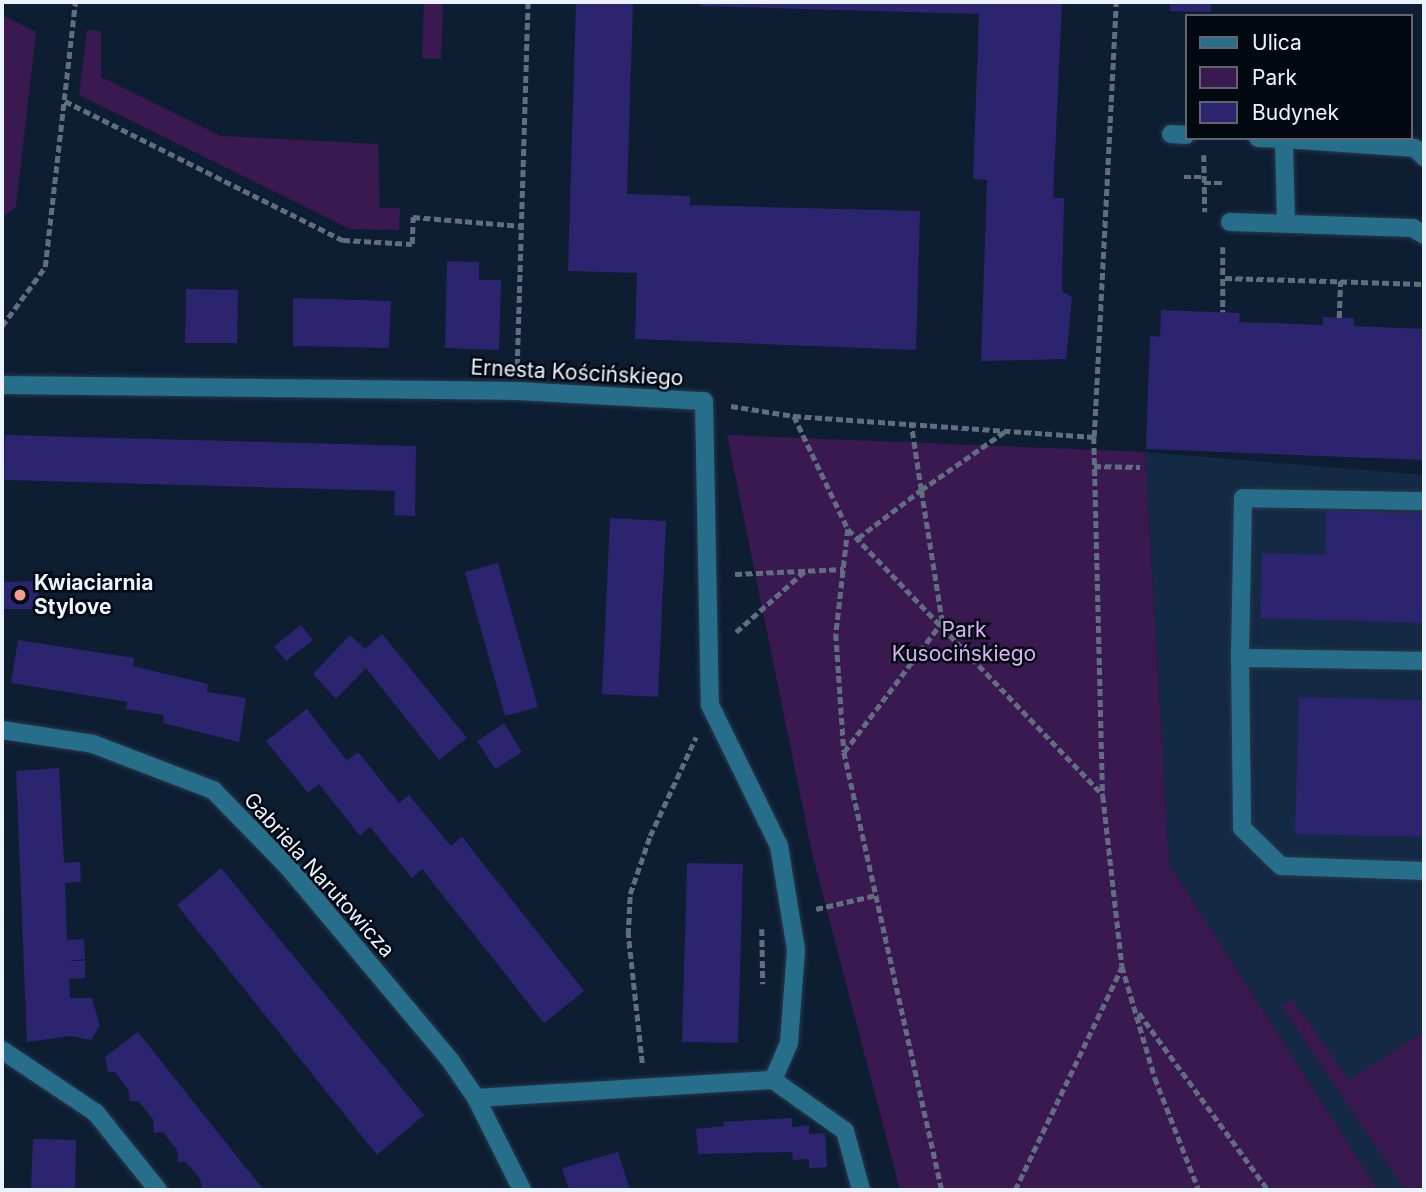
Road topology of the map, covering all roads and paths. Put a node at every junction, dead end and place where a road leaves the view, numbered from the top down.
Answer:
1 (75, 2) edge
2 (528, 2) edge
3 (1116, 2) edge
4 (65, 102) junction
5 (1284, 140) edge
6 (1299, 140) edge
7 (1424, 157) edge
8 (1184, 177) dead end
9 (1223, 183) dead end
10 (1230, 222) dead end
11 (1286, 223) junction
12 (522, 226) junction
13 (1424, 236) edge
14 (1224, 278) dead end
15 (1340, 281) junction
16 (1424, 284) edge
17 (1339, 317) dead end
18 (2, 326) edge
19 (2, 385) edge
20 (517, 391) junction
21 (704, 401) junction
22 (794, 416) junction
23 (911, 424) junction
24 (1005, 431) junction
25 (1094, 437) junction
26 (1094, 466) junction
27 (1140, 467) dead end
28 (921, 490) junction
29 (1424, 501) edge
30 (849, 529) junction
31 (858, 538) junction
32 (844, 569) junction
33 (806, 571) junction
34 (706, 576) junction
35 (942, 622) junction
36 (709, 656) junction
37 (1240, 659) junction
38 (1424, 661) edge
39 (2, 730) edge
40 (706, 739) dead end
41 (844, 752) junction
42 (1103, 796) junction
43 (1424, 871) edge
44 (876, 895) junction
45 (790, 915) junction
46 (762, 916) dead end
47 (1122, 966) junction
48 (764, 998) dead end
49 (1137, 1010) junction
50 (2, 1050) edge
51 (773, 1080) junction
52 (641, 1089) junction
53 (476, 1098) junction
54 (158, 1190) edge
55 (522, 1190) edge
56 (861, 1190) edge
57 (942, 1190) edge
58 (1015, 1190) edge
59 (1199, 1190) edge
60 (1268, 1190) edge

1 - 4 path
2 - 12 path
3 - 25 path
4 - 12 path
4 - 18 path
5 - 11 street
6 - 7 street
8 - 9 path
10 - 11 street
11 - 13 street
12 - 20 path
14 - 15 path
15 - 16 path
15 - 17 path
19 - 20 street, Ernesta Kościńskiego
20 - 21 street, Ernesta Kościńskiego
21 - 22 path
21 - 34 street, Ernesta Kościńskiego
22 - 23 path
22 - 30 path
23 - 24 path
23 - 28 path
24 - 25 path
24 - 28 path
25 - 26 path
26 - 27 path
26 - 42 path
28 - 31 path
28 - 35 path
29 - 37 street
30 - 31 path
30 - 32 path
31 - 35 path
32 - 33 path
32 - 41 path
33 - 34 path
33 - 36 path
34 - 36 street, Ernesta Kościńskiego
35 - 41 path
35 - 42 path
36 - 45 street, Ernesta Kościńskiego
37 - 38 street
37 - 43 street
39 - 53 street, Gabriela Narutowicza
40 - 52 path
41 - 44 path
42 - 47 path
44 - 45 path
44 - 57 path
45 - 51 street, Ernesta Kościńskiego
46 - 48 path
47 - 49 path
47 - 58 path
49 - 59 path
49 - 60 path
50 - 54 street
51 - 52 street
51 - 56 street
52 - 53 street
53 - 55 street, Gabriela Narutowicza

